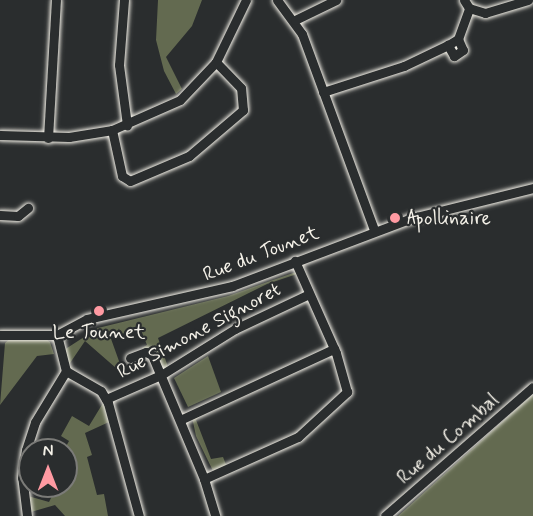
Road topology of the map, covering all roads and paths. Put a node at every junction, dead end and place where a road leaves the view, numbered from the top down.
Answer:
1 (56, 0) edge
2 (124, 0) edge
3 (246, 0) edge
4 (277, 0) edge
5 (336, 0) edge
6 (528, 0) edge
7 (467, 4) edge
8 (295, 20) junction
9 (458, 39) junction
10 (448, 45) junction
11 (216, 62) junction
12 (323, 92) junction
13 (127, 124) junction
14 (112, 130) junction
15 (0, 135) edge
16 (48, 138) junction
17 (533, 188) edge
18 (28, 208) dead end
19 (0, 215) edge
20 (374, 230) junction
21 (295, 261) junction
22 (309, 294) junction
23 (0, 335) edge
24 (57, 335) junction
25 (334, 348) junction
26 (130, 358) dead end
27 (66, 371) junction
28 (161, 375) junction
29 (533, 387) edge
30 (106, 399) junction
31 (180, 420) junction
32 (204, 479) junction
33 (27, 516) edge
34 (139, 516) edge
35 (215, 516) edge
36 (385, 516) edge

1 - 16 street
2 - 13 street
3 - 11 street
4 - 8 street
5 - 8 street
6 - 7 street
7 - 9 street
8 - 12 street
9 - 10 street
9 - 10 street
10 - 12 street
11 - 13 street
11 - 14 street
12 - 20 street
13 - 14 street
14 - 16 street
15 - 16 street
17 - 20 street, Rue du Tounet
18 - 19 street
20 - 21 street, Rue du Tounet
21 - 22 street
21 - 24 street, Rue du Tounet
22 - 25 street
22 - 28 street, Rue Simone Signoret
23 - 24 street, Rue du Tounet
24 - 27 street
25 - 31 street
25 - 32 street
26 - 28 street
27 - 30 street
27 - 33 street
28 - 30 street, Rue Simone Signoret
28 - 31 street
29 - 36 street, Rue du Combal
30 - 34 street
31 - 32 street
32 - 35 street

